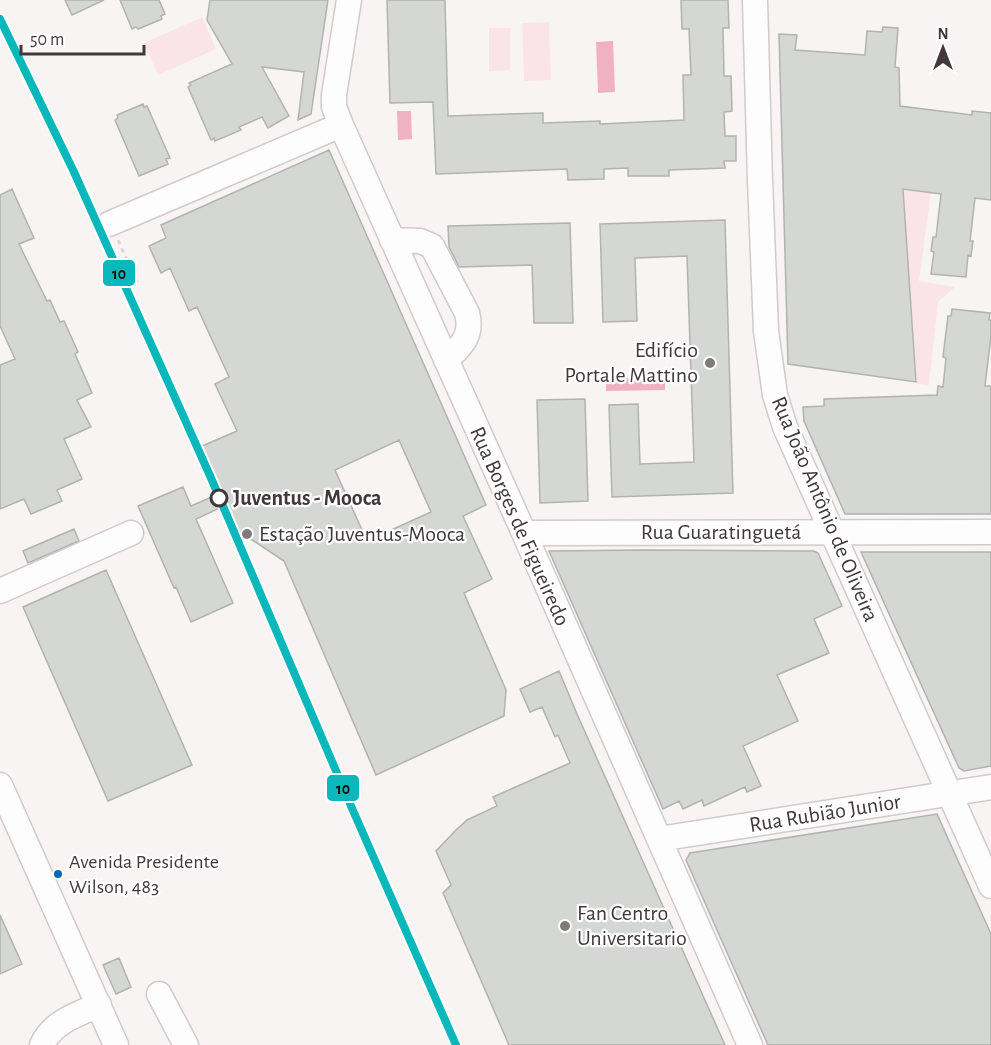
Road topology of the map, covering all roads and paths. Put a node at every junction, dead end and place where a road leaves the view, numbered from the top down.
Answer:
1 (349, 0) edge
2 (755, 0) edge
3 (340, 125) junction
4 (110, 223) joint
5 (392, 240) junction
6 (137, 282) dead end
7 (446, 360) junction
8 (832, 532) junction
9 (991, 532) edge
10 (131, 533) dead end
11 (524, 533) junction
12 (0, 591) edge
13 (0, 785) edge
14 (991, 787) edge
15 (950, 794) junction
16 (9, 831) edge
17 (659, 839) junction
18 (991, 886) edge
19 (159, 994) dead end
20 (99, 1005) junction
21 (42, 1045) edge
22 (116, 1045) edge
23 (186, 1045) edge
24 (750, 1045) edge

1 - 3 street, Rua Borges de Figueiredo
2 - 8 street, Rua João Antônio de Oliveira
3 - 4 street
3 - 5 street, Rua Borges de Figueiredo
4 - 6 path
5 - 7 street, Rua Borges de Figueiredo
5 - 7 street
7 - 11 street, Rua Borges de Figueiredo
8 - 9 street, Rua Guaratinguetá
8 - 11 street, Rua Guaratinguetá
8 - 15 street, Rua João Antônio de Oliveira
10 - 12 street
11 - 17 street, Rua Borges de Figueiredo
13 - 16 street
14 - 15 street, Rua Rubião Junior
15 - 17 street, Rua Rubião Junior
15 - 18 street, Rua João Antônio de Oliveira
16 - 20 street
17 - 24 street, Rua Borges de Figueiredo
19 - 23 street
20 - 21 street
20 - 22 street

